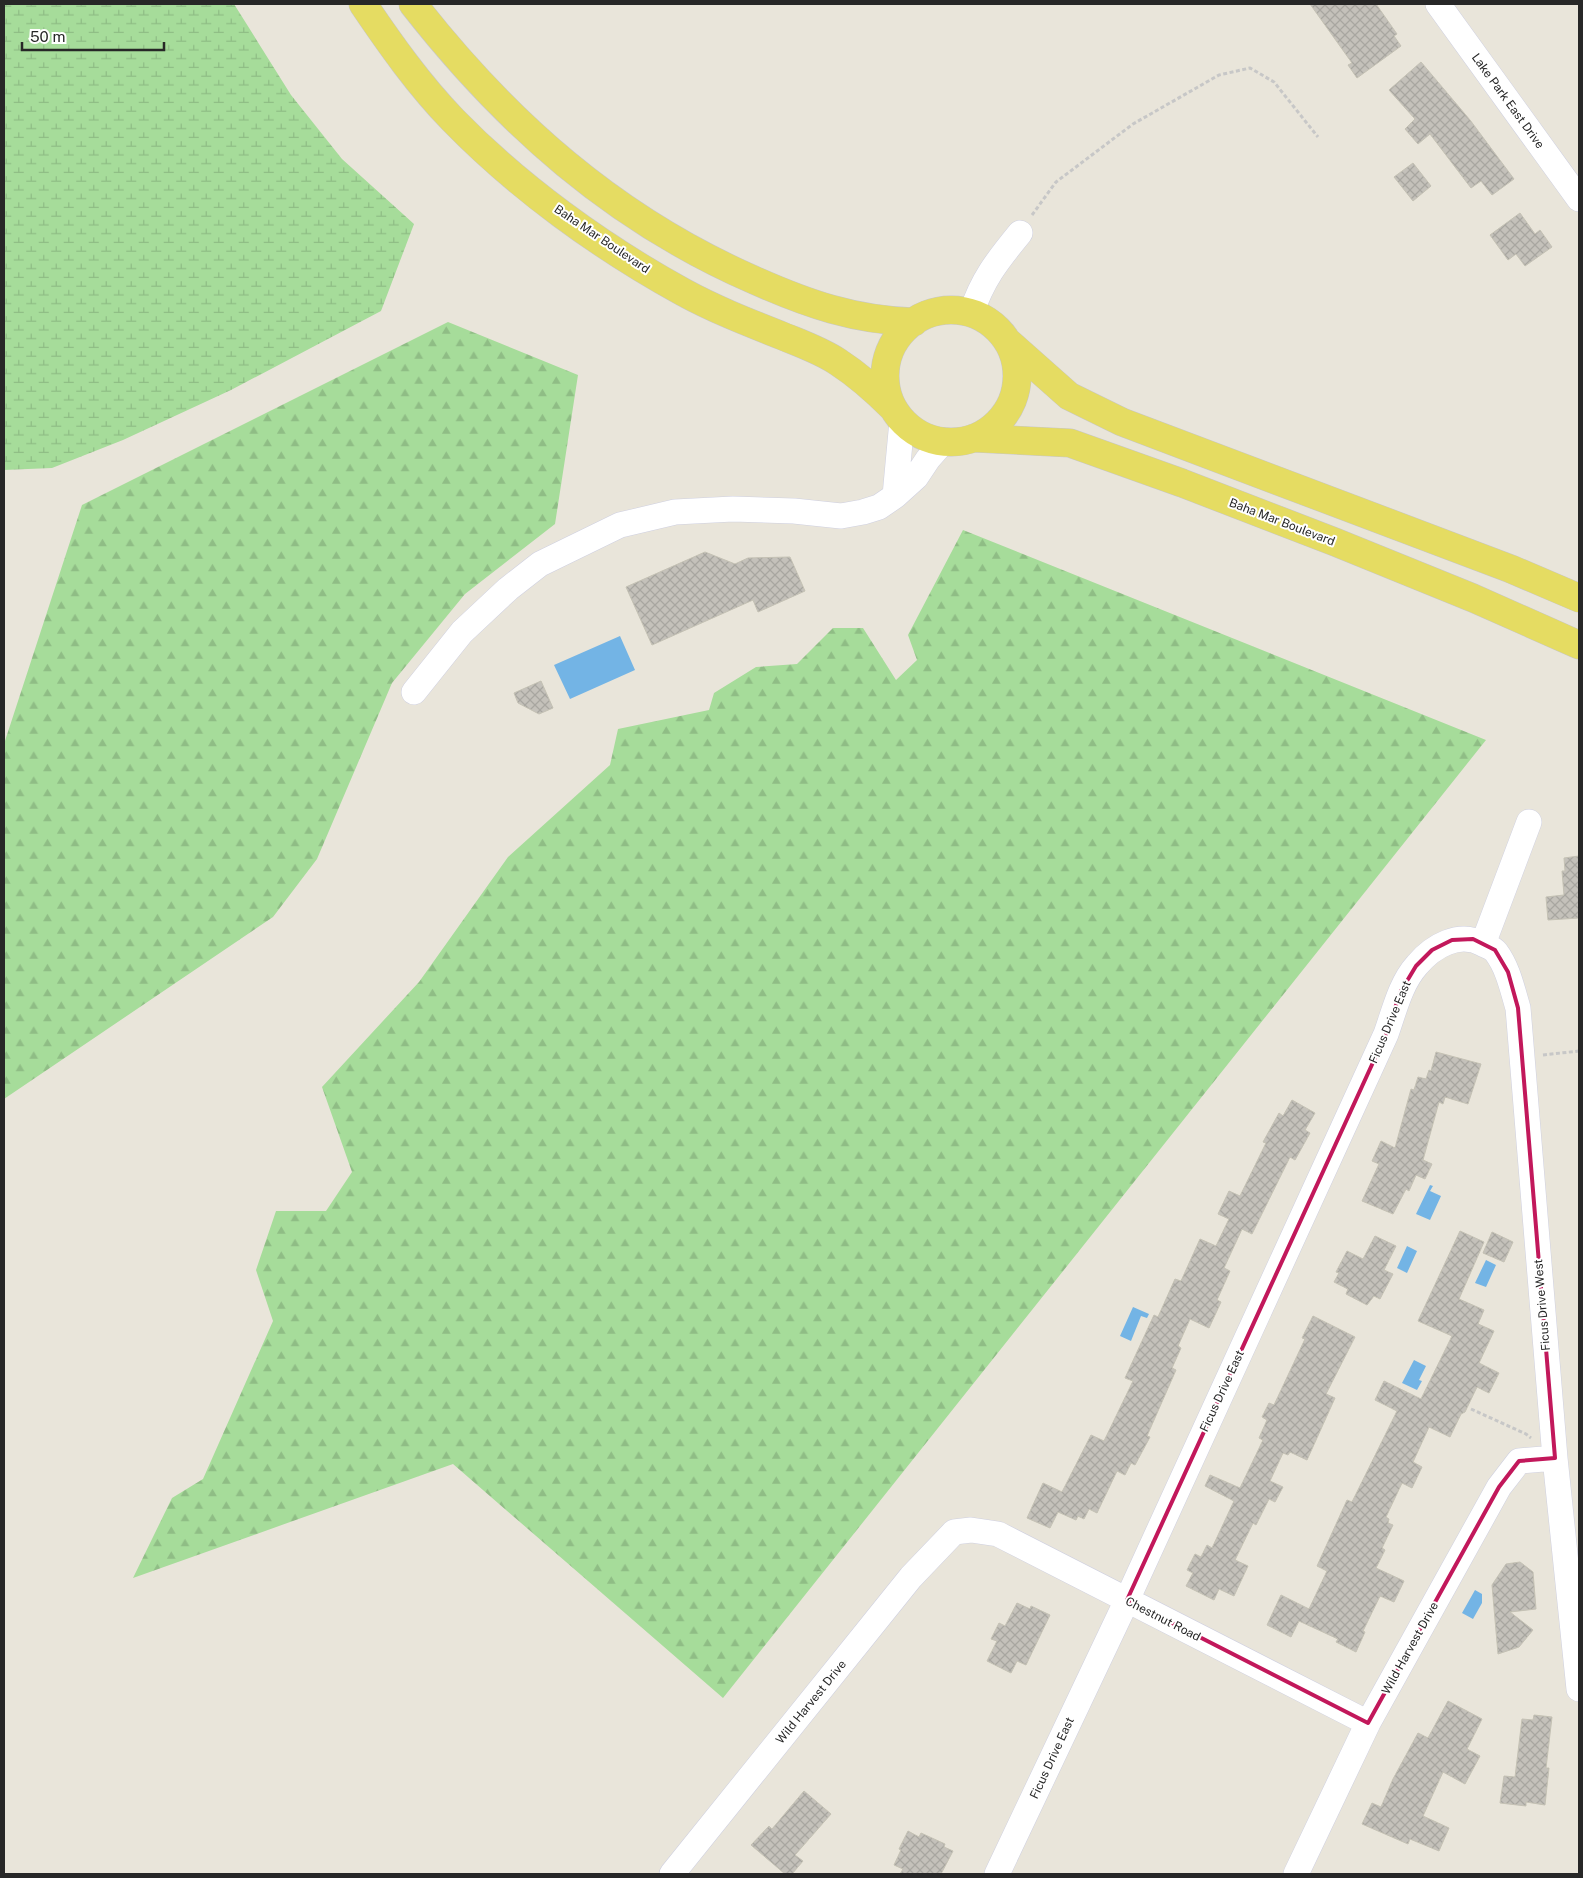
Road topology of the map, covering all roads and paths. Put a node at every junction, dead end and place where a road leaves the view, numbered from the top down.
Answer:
1 (363, 4) edge
2 (413, 4) edge
3 (1448, 7) edge
4 (1318, 137) dead end
5 (1579, 199) edge
6 (1020, 233) joint
7 (972, 314) junction
8 (914, 322) junction
9 (1007, 341) junction
10 (897, 414) junction
11 (974, 438) junction
12 (943, 442) junction
13 (895, 496) junction
14 (1577, 595) edge
15 (1579, 645) edge
16 (414, 692) dead end
17 (1529, 822) dead end
18 (1478, 941) junction
19 (1579, 1052) edge
20 (1522, 1057) junction
21 (1471, 1409) dead end
22 (1555, 1458) junction
23 (954, 1532) joint
24 (1126, 1600) junction
25 (1579, 1689) edge
26 (1368, 1723) junction
27 (672, 1874) edge
28 (997, 1874) edge
29 (1296, 1874) edge

1 - 10 main road, Baha Mar Boulevard
2 - 8 main road
3 - 5 street, Lake Park East Drive
4 - 6 path
6 - 7 street
7 - 8 main road
7 - 9 main road
8 - 10 main road
9 - 11 main road
9 - 14 main road
10 - 12 main road
10 - 13 street
11 - 12 main road
11 - 15 main road, Baha Mar Boulevard
12 - 13 street
13 - 16 street
17 - 18 street
18 - 20 street, Ficus Drive West
18 - 24 street, Ficus Drive East
19 - 20 path
20 - 22 street, Ficus Drive West
21 - 22 path
22 - 25 street, Ficus Drive West
22 - 26 street, Wild Harvest Drive
23 - 24 street, Chestnut Road
23 - 27 street, Wild Harvest Drive
24 - 26 street, Chestnut Road
24 - 28 street, Ficus Drive East
26 - 29 street, Wild Harvest Drive

